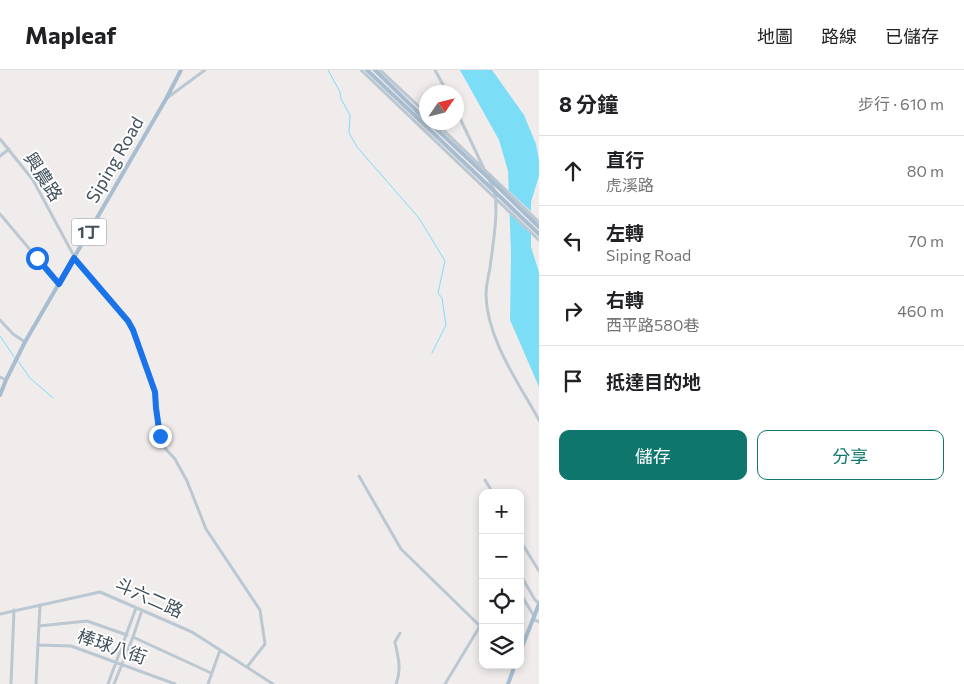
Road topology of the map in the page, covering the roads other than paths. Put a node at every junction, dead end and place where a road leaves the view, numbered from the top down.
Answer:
1 (181, 70) edge
2 (205, 70) edge
3 (361, 70) edge
4 (367, 70) edge
5 (375, 70) edge
6 (380, 70) edge
7 (435, 70) edge
8 (443, 85) edge
9 (166, 99) junction
10 (419, 107) edge
11 (419, 118) edge
12 (419, 118) edge
13 (419, 119) edge
14 (464, 128) edge
15 (431, 130) edge
16 (431, 130) edge
17 (432, 130) edge
18 (443, 130) edge
19 (0, 139) edge
20 (8, 150) junction
21 (0, 156) edge
22 (0, 214) edge
23 (539, 222) edge
24 (539, 227) edge
25 (539, 234) edge
26 (539, 240) edge
27 (74, 258) junction
28 (59, 284) junction
29 (0, 320) edge
30 (26, 342) junction
31 (0, 377) edge
32 (6, 380) junction
33 (0, 395) edge
34 (539, 420) edge
35 (359, 476) dead end
36 (485, 480) dead end
37 (491, 489) edge
38 (524, 547) edge
39 (539, 571) edge
40 (523, 579) edge
41 (524, 601) edge
42 (539, 603) edge
43 (40, 605) junction
44 (136, 608) junction
45 (14, 610) junction
46 (142, 610) junction
47 (0, 614) edge
48 (533, 618) junction
49 (539, 622) edge
50 (39, 626) junction
51 (400, 633) dead end
52 (127, 634) junction
53 (133, 637) junction
54 (524, 642) edge
55 (38, 645) junction
56 (220, 650) junction
57 (116, 663) junction
58 (122, 665) junction
59 (247, 667) junction
60 (514, 669) edge
61 (212, 673) junction
62 (11, 684) edge
63 (36, 684) edge
64 (108, 684) edge
65 (114, 684) edge
66 (174, 684) edge
67 (208, 684) edge
68 (273, 684) edge
69 (396, 684) edge
70 (445, 684) edge
71 (508, 684) edge

1 - 9 main road, Siping Road / 1丁
2 - 9 street
3 - 13 street
4 - 11 main road
5 - 12 main road
6 - 10 street
7 - 8 street
9 - 27 main road, Siping Road / 1丁
14 - 34 street
15 - 25 main road
16 - 26 street
17 - 24 main road
18 - 23 street
19 - 20 street, 興農路
20 - 21 street
20 - 27 street, 興農路
22 - 28 street
27 - 28 main road, Siping Road / 1丁
27 - 59 street, 興農路
28 - 30 main road, Siping Road / 1丁
29 - 30 street
30 - 32 main road, Siping Road / 1丁
31 - 32 street
32 - 33 main road, Siping Road / 1丁
35 - 70 street
36 - 37 street
38 - 39 street
40 - 42 street
41 - 48 street
42 - 48 main road
43 - 44 street, 斗六二路
43 - 45 street, 斗六二路
43 - 50 street
44 - 46 street, 斗六二路
44 - 52 street
45 - 47 street, 斗六二路
45 - 62 street
46 - 53 street
46 - 56 street, 斗六二路
48 - 49 street
48 - 54 main road
50 - 52 street
50 - 55 street
51 - 69 street
52 - 57 street
53 - 58 street
53 - 61 street
55 - 57 street, 棒球八街
55 - 63 street
56 - 59 street, 斗六二路
56 - 61 street
57 - 58 street, 棒球八街
57 - 64 street
58 - 65 street
58 - 66 street, 棒球八街
59 - 68 street, 斗六二路
60 - 71 main road
61 - 67 street

